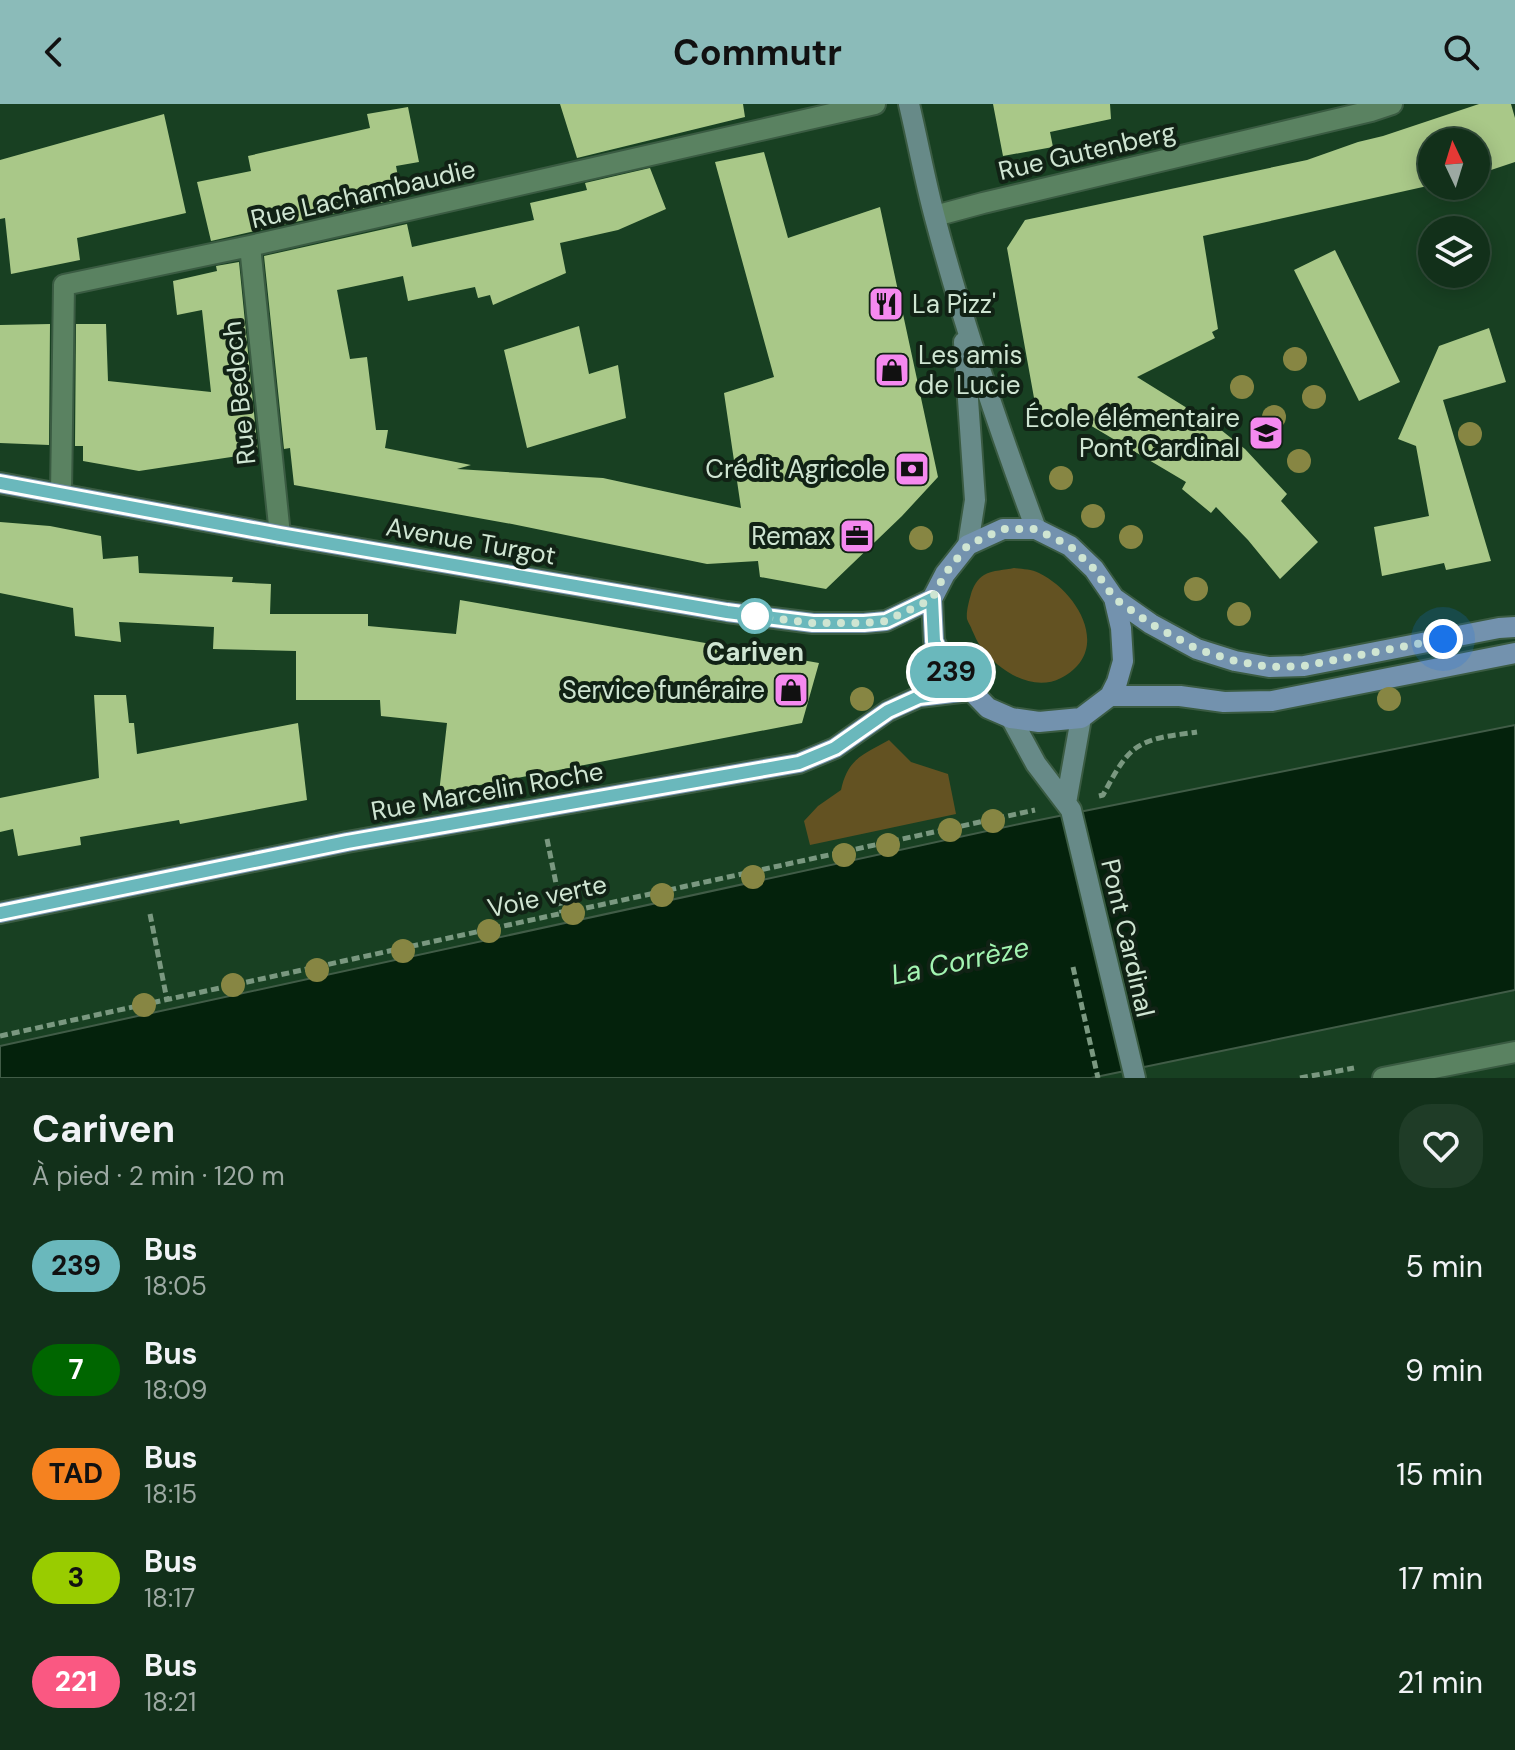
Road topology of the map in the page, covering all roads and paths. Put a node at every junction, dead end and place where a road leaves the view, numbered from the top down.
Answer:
1 (875, 104) edge
2 (909, 104) edge
3 (1392, 104) edge
4 (935, 216) junction
5 (250, 246) junction
6 (962, 314) junction
7 (0, 483) edge
8 (61, 493) junction
9 (1036, 529) junction
10 (280, 535) junction
11 (968, 545) junction
12 (1114, 598) junction
13 (932, 599) junction
14 (1515, 627) edge
15 (1515, 653) edge
16 (969, 691) junction
17 (1110, 696) junction
18 (1011, 718) junction
19 (1081, 718) junction
20 (1136, 748) dead end
21 (1068, 807) junction
22 (541, 808) junction
23 (144, 884) junction
24 (0, 913) edge
25 (562, 913) junction
26 (167, 1000) junction
27 (0, 1036) edge
28 (1515, 1052) edge
29 (1135, 1078) edge
30 (1383, 1078) edge

1 - 5 street, Rue Lachambaudie
2 - 4 main road
3 - 4 street, Rue Gutenberg
4 - 6 main road
5 - 8 street, Rue Lachambaudie
5 - 10 street, Rue Bedoch
6 - 9 main road
6 - 11 main road
7 - 8 main road, Avenue Turgot
8 - 10 main road, Avenue Turgot
9 - 11 main road
9 - 12 main road
10 - 13 main road, Avenue Turgot
11 - 13 main road
12 - 14 main road
12 - 17 main road
13 - 16 main road
15 - 17 main road
16 - 18 main road
16 - 22 main road, Rue Marcelin Roche
17 - 19 main road
18 - 19 main road
18 - 21 main road
19 - 21 main road
20 - 21 path, Voie verte
21 - 25 path, Voie verte
21 - 29 main road, Pont Cardinal
22 - 23 main road, Rue Marcelin Roche
22 - 25 path
23 - 24 main road, Rue Marcelin Roche
23 - 26 path
25 - 26 path, Voie verte
26 - 27 path, Voie verte
28 - 30 street

